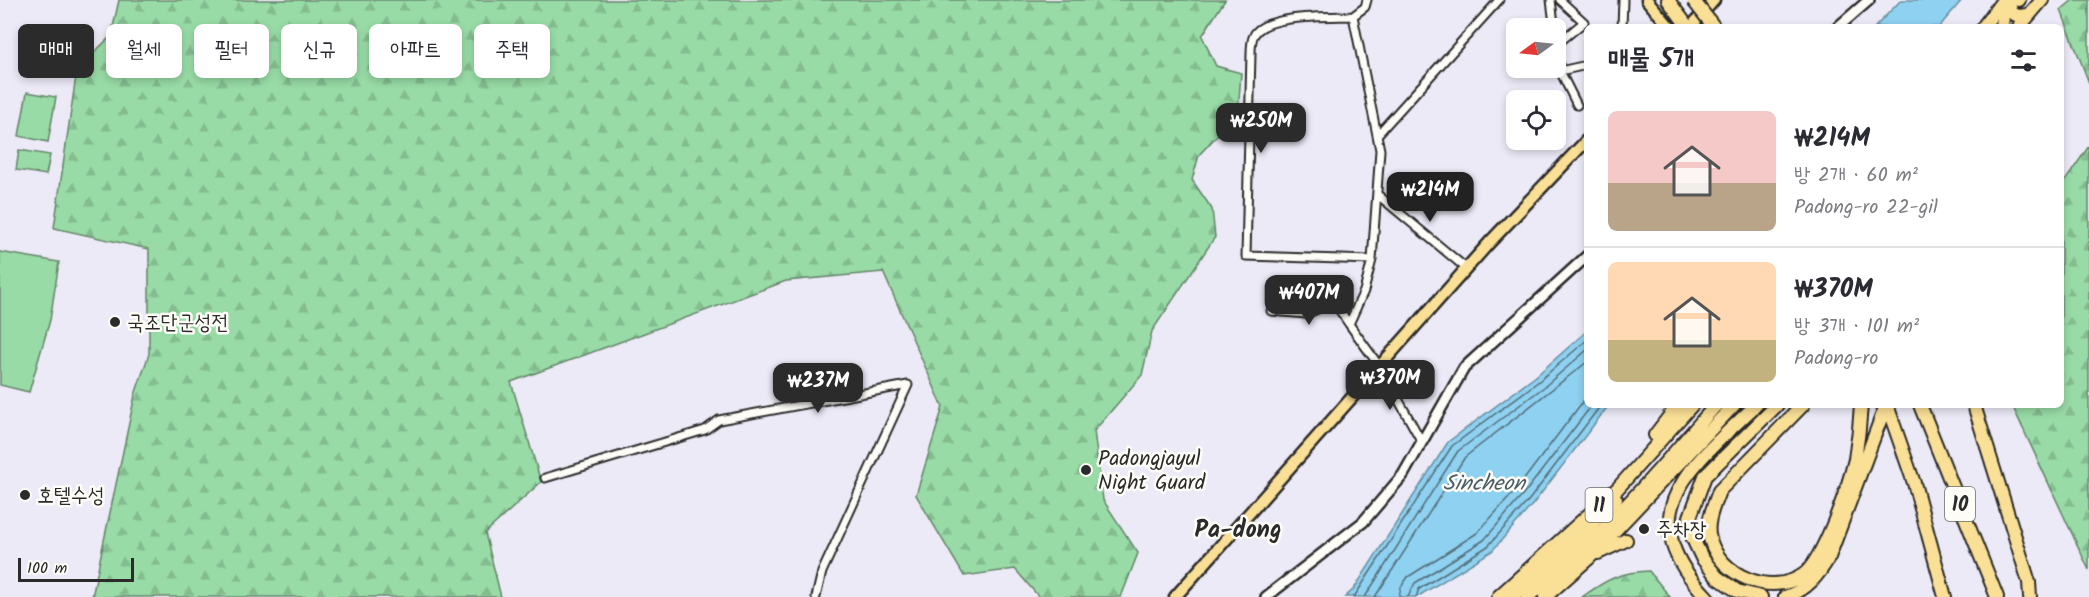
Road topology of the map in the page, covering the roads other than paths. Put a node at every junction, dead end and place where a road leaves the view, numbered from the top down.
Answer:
1 (1367, 0) edge
2 (1498, 0) edge
3 (1551, 0) edge
4 (1560, 0) edge
5 (1623, 0) edge
6 (1647, 0) edge
7 (1668, 0) edge
8 (1693, 0) edge
9 (1714, 0) edge
10 (1869, 0) edge
11 (2005, 0) edge
12 (2042, 0) edge
13 (2028, 12) edge
14 (1353, 16) junction
15 (1553, 18) edge
16 (1622, 24) edge
17 (1667, 24) edge
18 (1687, 24) edge
19 (1692, 24) edge
20 (1712, 24) edge
21 (1841, 24) edge
22 (1985, 24) edge
23 (2002, 24) edge
24 (1566, 37) edge
25 (1584, 66) edge
26 (1566, 69) edge
27 (1564, 78) edge
28 (1577, 105) dead end
29 (1378, 134) junction
30 (1584, 143) edge
31 (1378, 195) junction
32 (1584, 259) edge
33 (1372, 260) junction
34 (1467, 269) junction
35 (1271, 311) dead end
36 (1349, 324) junction
37 (1380, 367) junction
38 (1676, 408) edge
39 (1689, 408) edge
40 (1699, 408) edge
41 (1713, 408) edge
42 (1731, 408) edge
43 (1753, 408) edge
44 (1774, 408) edge
45 (1800, 408) edge
46 (1861, 408) edge
47 (1885, 408) edge
48 (1887, 408) edge
49 (1921, 408) edge
50 (1975, 408) edge
51 (1422, 442) junction
52 (1678, 465) junction
53 (545, 478) dead end
54 (1617, 489) junction
55 (1659, 500) dead end
56 (1626, 540) dead end
57 (1589, 558) junction
58 (816, 597) edge
59 (1175, 597) edge
60 (1266, 597) edge
61 (1498, 597) edge
62 (1512, 597) edge
63 (1527, 597) edge
64 (1545, 597) edge
65 (1707, 597) edge
66 (1761, 597) edge
67 (1785, 597) edge
68 (1945, 597) edge
69 (1997, 597) edge
70 (2030, 597) edge

1 - 14 street
2 - 29 street
3 - 15 street
4 - 24 street
5 - 16 street
6 - 17 main road
7 - 18 highway
8 - 20 highway, bridge
9 - 19 main road
10 - 21 street
11 - 13 highway
11 - 22 highway
11 - 23 highway
12 - 13 highway
14 - 29 street
14 - 33 street
25 - 26 street
27 - 28 street
29 - 31 street
30 - 34 main road
31 - 33 street
31 - 34 street
32 - 51 street
33 - 36 street
34 - 37 main road
35 - 36 street
36 - 37 street
37 - 51 street
37 - 59 main road
38 - 54 highway
39 - 54 highway, 11
40 - 62 highway, 11
41 - 63 highway, 11
42 - 52 highway, 11
43 - 65 highway
44 - 66 highway
45 - 46 highway
47 - 67 highway
48 - 68 highway, 10
49 - 69 highway, 10
50 - 70 highway
51 - 60 street
52 - 55 highway
52 - 57 highway, 11
53 - 58 street
54 - 61 highway, 11
56 - 57 highway
57 - 64 highway, 11

